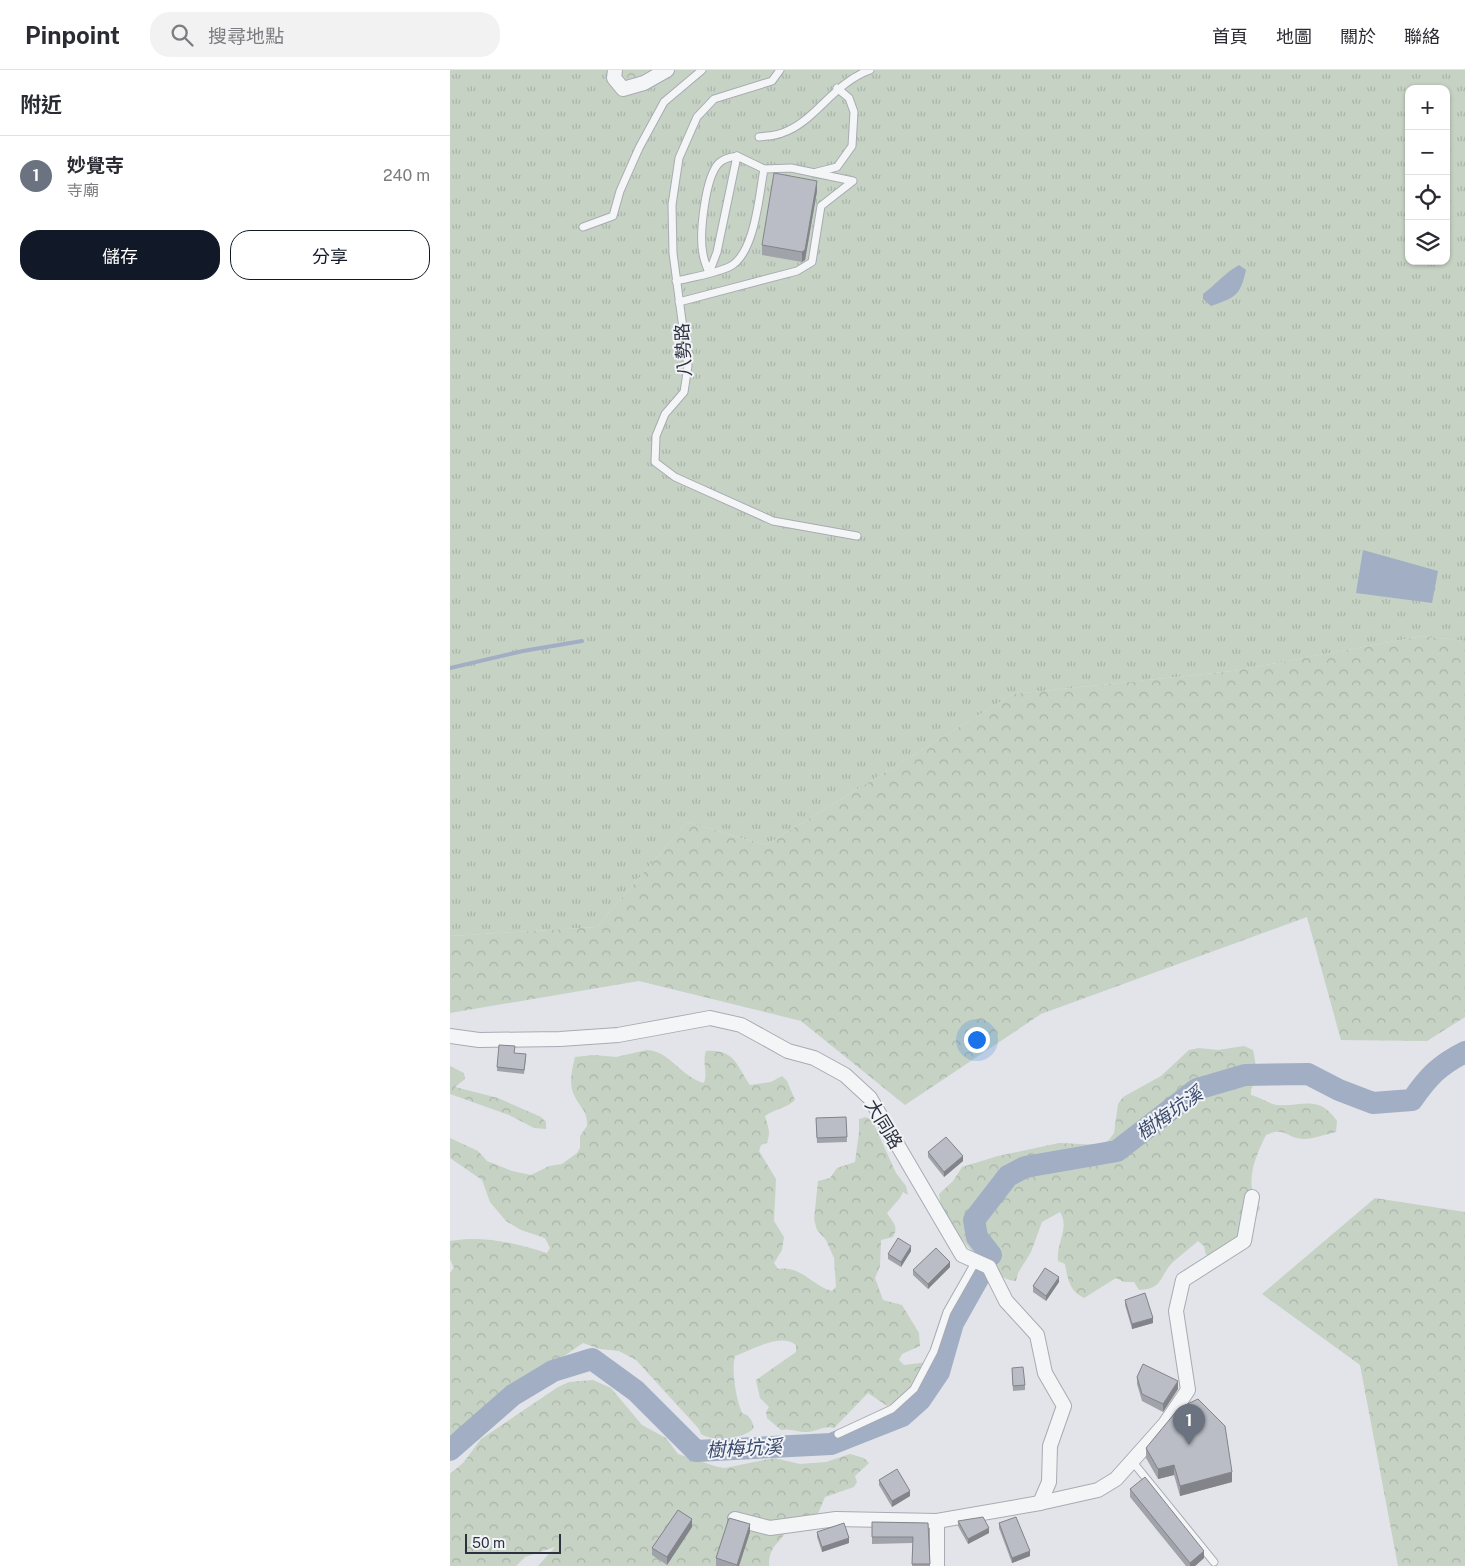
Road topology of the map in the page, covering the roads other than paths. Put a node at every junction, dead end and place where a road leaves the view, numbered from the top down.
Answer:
1 (615, 70) edge
2 (667, 70) edge
3 (702, 70) edge
4 (780, 70) edge
5 (870, 70) edge
6 (837, 88) junction
7 (759, 137) dead end
8 (738, 156) junction
9 (764, 168) junction
10 (815, 173) junction
11 (582, 227) dead end
12 (709, 273) junction
13 (676, 281) junction
14 (679, 302) junction
15 (857, 536) dead end
16 (450, 1036) edge
17 (1252, 1196) dead end
18 (976, 1261) junction
19 (838, 1434) dead end
20 (1131, 1460) junction
21 (1040, 1503) junction
22 (735, 1519) edge
23 (937, 1521) junction
24 (1214, 1562) dead end
25 (937, 1566) edge

1 - 2 street
3 - 11 lane
4 - 13 lane, 八勢路
5 - 6 lane
6 - 7 lane
6 - 10 lane
8 - 9 lane
8 - 12 lane
8 - 12 lane
9 - 10 lane
9 - 12 lane
10 - 14 lane
12 - 13 lane
13 - 14 lane, 八勢路
14 - 15 lane, 八勢路
16 - 18 street, 大同路
17 - 20 street
18 - 19 lane
18 - 21 street, 大同路
20 - 21 street
20 - 24 lane
21 - 23 street
22 - 23 street
23 - 25 street

